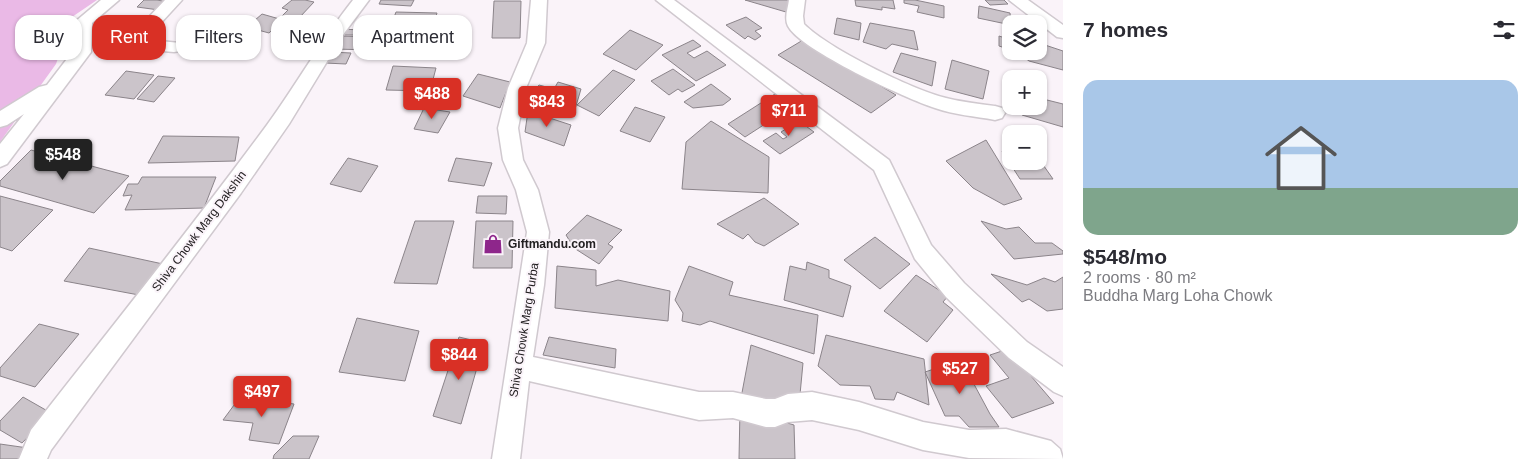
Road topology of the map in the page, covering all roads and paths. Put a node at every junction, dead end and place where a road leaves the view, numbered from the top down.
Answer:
1 (111, 0) edge
2 (174, 0) edge
3 (361, 0) edge
4 (539, 0) edge
5 (664, 0) edge
6 (797, 0) edge
7 (1017, 0) edge
8 (1063, 33) edge
9 (174, 46) dead end
10 (58, 84) junction
11 (995, 113) dead end
12 (0, 120) edge
13 (0, 159) edge
14 (518, 366) junction
15 (1063, 384) edge
16 (33, 459) edge
17 (506, 459) edge
18 (1050, 459) edge

1 - 10 street
2 - 9 street
3 - 16 street, Shiva Chowk Marg Dakshin
4 - 14 street, Shiva Chowk Marg Purba
5 - 15 street
6 - 11 street
7 - 8 street
10 - 12 street
10 - 13 street
14 - 17 street, Shiva Chowk Marg Purba
14 - 18 street

